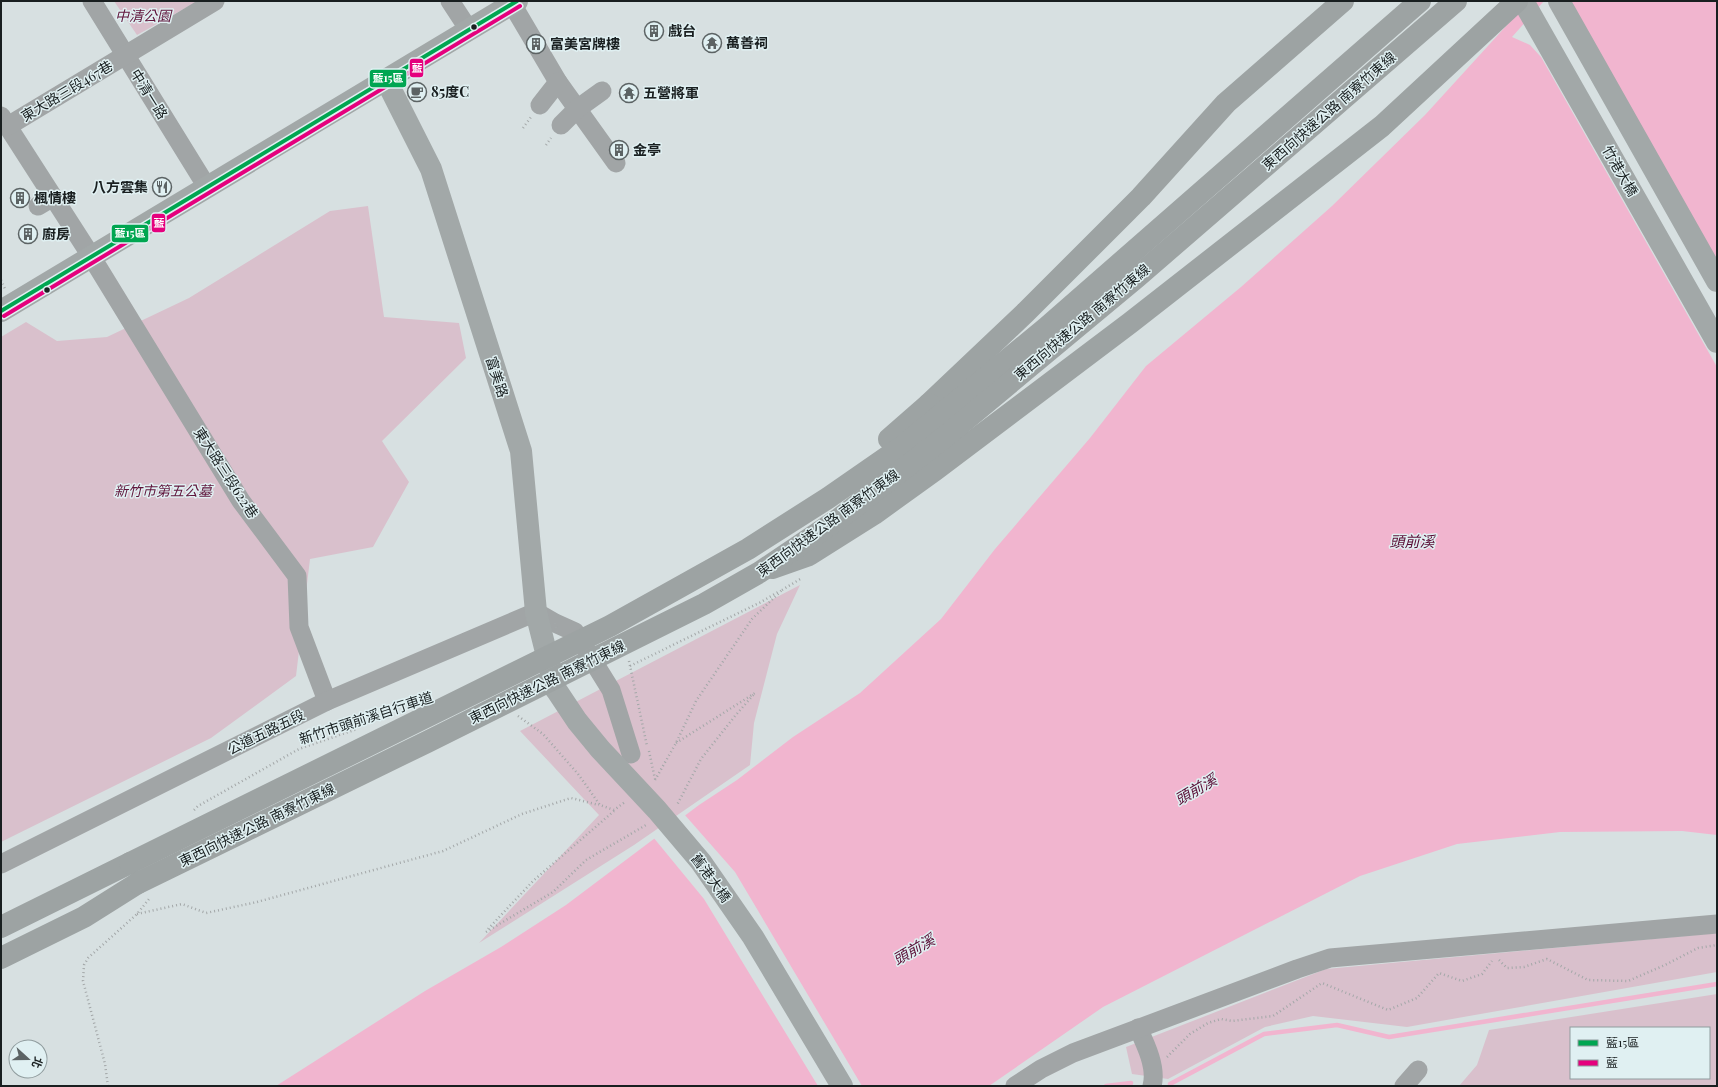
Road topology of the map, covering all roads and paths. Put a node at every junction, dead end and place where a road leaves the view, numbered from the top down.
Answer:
1 (92, 1) edge
2 (215, 1) edge
3 (450, 1) edge
4 (1342, 1) edge
5 (1420, 1) edge
6 (1456, 1) edge
7 (1517, 1) edge
8 (1523, 1) edge
9 (1559, 1) edge
10 (515, 3) edge
11 (469, 30) junction
12 (125, 55) junction
13 (386, 80) junction
14 (558, 82) junction
15 (602, 91) dead end
16 (540, 105) dead end
17 (577, 109) junction
18 (5, 121) edge
19 (561, 125) dead end
20 (616, 163) dead end
21 (207, 187) junction
22 (91, 256) junction
23 (1717, 281) edge
24 (1, 311) edge
25 (1717, 342) edge
26 (748, 549) junction
27 (760, 572) junction
28 (808, 575) dead end
29 (782, 590) junction
30 (536, 612) junction
31 (630, 666) dead end
32 (555, 688) joint
33 (327, 702) junction
34 (516, 715) dead end
35 (360, 728) dead end
36 (631, 754) dead end
37 (649, 784) dead end
38 (626, 802) dead end
39 (600, 805) junction
40 (614, 810) junction
41 (189, 815) dead end
42 (1, 864) edge
43 (139, 881) junction
44 (137, 914) junction
45 (1717, 924) edge
46 (1, 927) edge
47 (486, 932) dead end
48 (1717, 945) edge
49 (1, 958) edge
50 (1138, 1028) junction
51 (1151, 1066) junction
52 (1418, 1070) dead end
53 (108, 1086) edge
54 (842, 1086) edge
55 (1015, 1086) edge
56 (1152, 1086) edge
57 (1404, 1086) edge

1 - 12 street, 中清一路
2 - 12 street, 東大路三段467巷
3 - 11 street
4 - 26 highway, bridge
5 - 26 highway, 東西向快速公路 南寮竹東線, bridge
6 - 27 highway, 東西向快速公路 南寮竹東線, bridge
7 - 27 highway, bridge
8 - 25 main road, 竹港大橋
9 - 23 main road
10 - 11 main road
10 - 14 street
11 - 13 main road
12 - 18 street, 東大路三段467巷
12 - 21 street, 中清一路
13 - 21 main road
13 - 30 main road, 富美路
14 - 16 street
14 - 17 street
15 - 17 street
17 - 19 street
17 - 20 street
18 - 22 street, 東大路三段467巷
21 - 22 main road
22 - 24 main road
22 - 33 street, 東大路三段622巷
26 - 43 highway, 東西向快速公路 南寮竹東線, bridge
27 - 43 highway, 東西向快速公路 南寮竹東線, bridge
28 - 29 path
29 - 31 path
29 - 37 path
30 - 32 main road, 富美路
30 - 33 street, 公道五路五段
30 - 36 street
32 - 54 main road, 舊港大橋, bridge
33 - 42 street, 公道五路五段
34 - 39 path
35 - 41 path, 新竹市頭前溪自行車道
38 - 40 path
39 - 40 path
39 - 44 path
40 - 47 path
43 - 44 path
43 - 46 highway, 東西向快速公路 南寮竹東線
43 - 49 highway, 東西向快速公路 南寮竹東線
44 - 53 path
45 - 50 street
48 - 51 path
50 - 51 street
50 - 55 street
51 - 56 street
52 - 57 street

